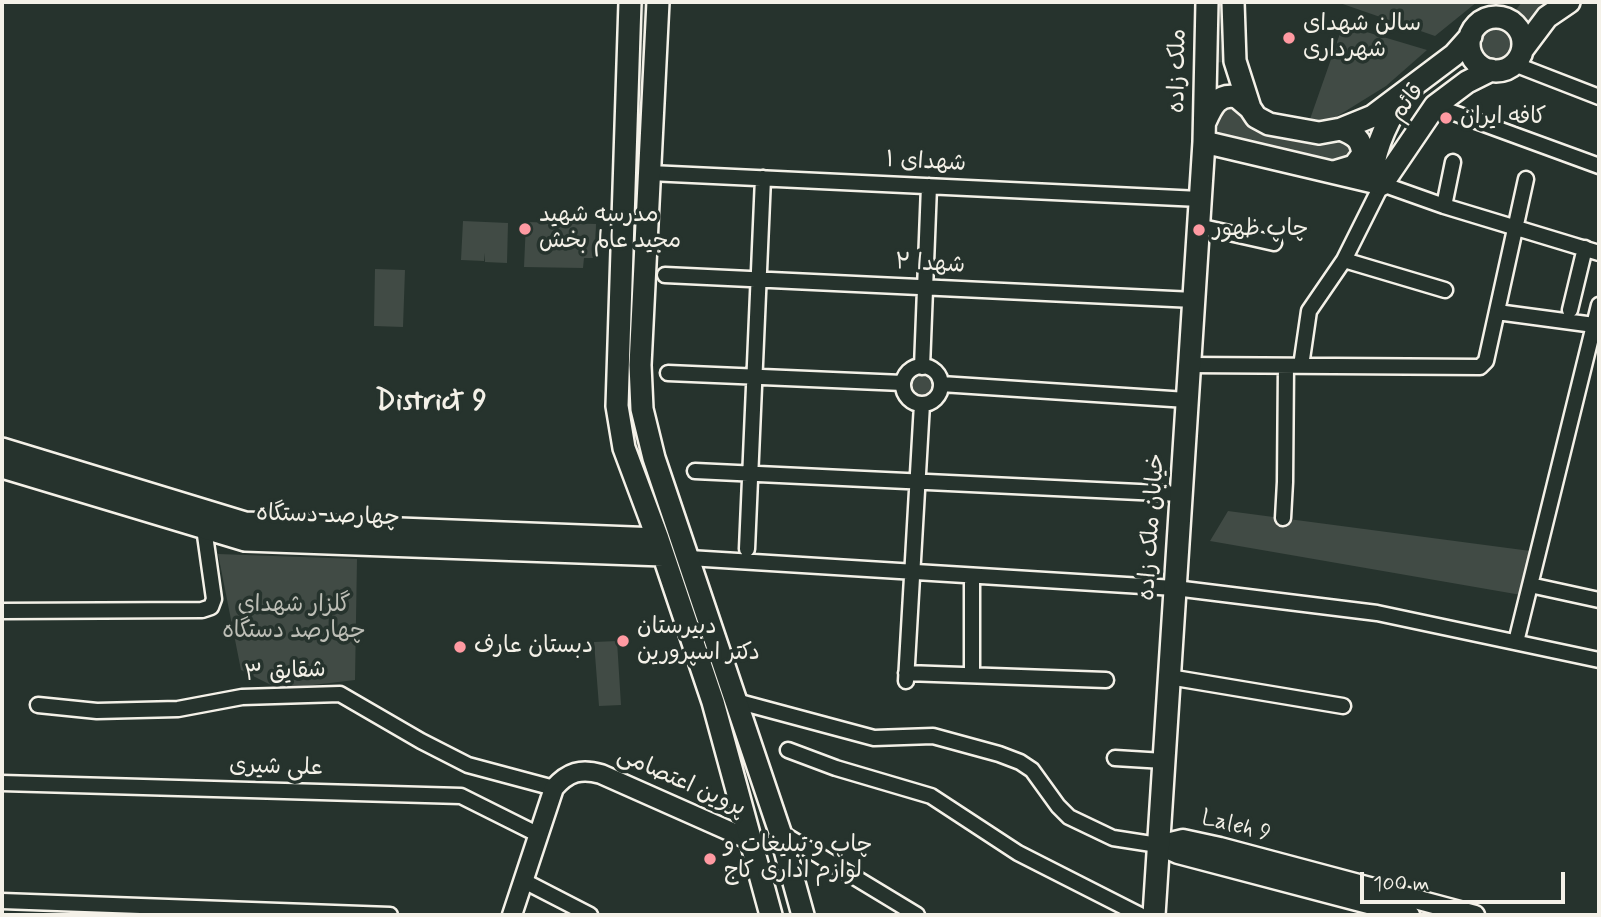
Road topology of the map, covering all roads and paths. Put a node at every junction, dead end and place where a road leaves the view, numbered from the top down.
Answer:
1 (630, 2) edge
2 (658, 2) edge
3 (1208, 2) edge
4 (1233, 2) edge
5 (1515, 2) edge
6 (1568, 2) edge
7 (1489, 18) junction
8 (1471, 36) junction
9 (1519, 56) junction
10 (1235, 61) junction
11 (1205, 64) junction
12 (1491, 70) junction
13 (1406, 93) junction
14 (1599, 97) edge
15 (1435, 106) junction
16 (1250, 108) junction
17 (1341, 130) junction
18 (1204, 132) junction
19 (1453, 162) dead end
20 (1599, 166) edge
21 (1334, 172) junction
22 (650, 173) junction
23 (763, 178) junction
24 (1526, 179) dead end
25 (1377, 182) junction
26 (929, 186) junction
27 (1200, 199) junction
28 (1444, 206) junction
29 (1198, 226) junction
30 (1517, 228) junction
31 (1274, 243) dead end
32 (1585, 248) junction
33 (1599, 253) edge
34 (1344, 260) junction
35 (665, 275) dead end
36 (759, 279) junction
37 (925, 287) junction
38 (1445, 290) dead end
39 (1194, 300) junction
40 (1599, 305) edge
41 (1570, 310) dead end
42 (1497, 312) junction
43 (1594, 325) junction
44 (1189, 365) junction
45 (922, 366) junction
46 (1293, 366) junction
47 (668, 373) dead end
48 (754, 377) junction
49 (903, 383) junction
50 (941, 384) junction
51 (1187, 400) junction
52 (922, 404) junction
53 (2, 449) edge
54 (2, 467) edge
55 (695, 471) dead end
56 (750, 473) junction
57 (918, 481) junction
58 (1181, 494) junction
59 (1283, 518) dead end
60 (203, 520) junction
61 (661, 547) junction
62 (747, 549) dead end
63 (689, 558) junction
64 (912, 572) junction
65 (972, 576) junction
66 (1530, 585) junction
67 (1175, 589) junction
68 (1599, 600) edge
69 (2, 611) edge
70 (1516, 642) junction
71 (1599, 660) edge
72 (972, 675) junction
73 (1169, 677) junction
74 (1106, 680) dead end
75 (736, 701) junction
76 (38, 705) dead end
77 (1343, 706) dead end
78 (788, 750) dead end
79 (1115, 758) dead end
80 (1164, 761) junction
81 (2, 783) edge
82 (554, 789) junction
83 (780, 832) junction
84 (539, 835) junction
85 (752, 841) junction
86 (1158, 845) junction
87 (524, 881) junction
88 (2, 901) edge
89 (390, 915) edge
90 (512, 915) edge
91 (590, 915) edge
92 (771, 915) edge
93 (803, 915) edge
94 (917, 915) edge
95 (1140, 915) edge
96 (1154, 915) edge
97 (1410, 915) edge
98 (1475, 915) edge

1 - 61 main road
2 - 22 main road
3 - 11 main road, ملک زاده
4 - 10 main road
5 - 7 main road
6 - 9 main road
7 - 8 main road
7 - 9 main road
8 - 12 main road
8 - 13 main road, قائم
9 - 12 main road
9 - 14 street
10 - 11 main road
10 - 16 main road
11 - 18 main road, ملک زاده
12 - 15 main road, قائم
13 - 17 main road, قائم
13 - 25 main road
15 - 20 street
15 - 25 main road, قائم
16 - 17 main road
16 - 18 main road
17 - 21 main road
18 - 21 main road
18 - 27 main road, خیابان ملک زاده
19 - 28 street
21 - 25 main road
22 - 23 street, شهدای ۱
22 - 63 main road
23 - 26 street, شهدای ۱
23 - 36 street
24 - 30 street
25 - 28 street
25 - 34 street
26 - 27 street, شهدای ۱
26 - 37 street
27 - 29 main road, خیابان ملک زاده
28 - 30 street
29 - 31 street
29 - 39 main road, خیابان ملک زاده
30 - 32 street
30 - 42 street
32 - 33 street
32 - 41 street
34 - 38 street
34 - 46 street
35 - 36 street, شهدا ۲
36 - 37 street, شهدا ۲
36 - 48 street
37 - 39 street, شهدا ۲
37 - 45 street
39 - 44 main road, خیابان ملک زاده
40 - 43 street
42 - 43 street
42 - 46 street
43 - 66 street
44 - 46 street
44 - 51 main road, خیابان ملک زاده
45 - 49 street
45 - 50 street
46 - 59 street
47 - 48 street
48 - 49 street
48 - 56 street
49 - 52 street
50 - 51 street
50 - 52 street
51 - 58 main road, خیابان ملک زاده
52 - 57 street
53 - 60 main road, چهارصد دستگاه
54 - 60 main road, چهارصد دستگاه
55 - 56 street
56 - 57 street
56 - 62 street
57 - 58 street
57 - 64 street
58 - 67 main road, خیابان ملک زاده
60 - 61 main road, چهارصد دستگاه
60 - 69 street
61 - 85 main road
63 - 64 street
63 - 75 main road
64 - 65 street
64 - 72 street
65 - 67 street
65 - 72 street
66 - 68 street
66 - 70 street
67 - 70 street
67 - 73 main road, خیابان ملک زاده
70 - 71 street
72 - 74 street
73 - 77 street
73 - 80 main road, خیابان ملک زاده
75 - 83 main road
75 - 86 street
76 - 82 street, شقایق ۳
78 - 95 street
79 - 80 street
80 - 86 main road, خیابان ملک زاده
81 - 84 street, علی شیری
82 - 84 street
82 - 85 street, پروین اعتصامی
83 - 93 main road
83 - 94 street
84 - 87 street
85 - 92 main road
86 - 96 main road, خیابان ملک زاده
86 - 97 street, Laleh 9
86 - 98 street, Laleh 9
87 - 90 street
87 - 91 street
88 - 89 street

